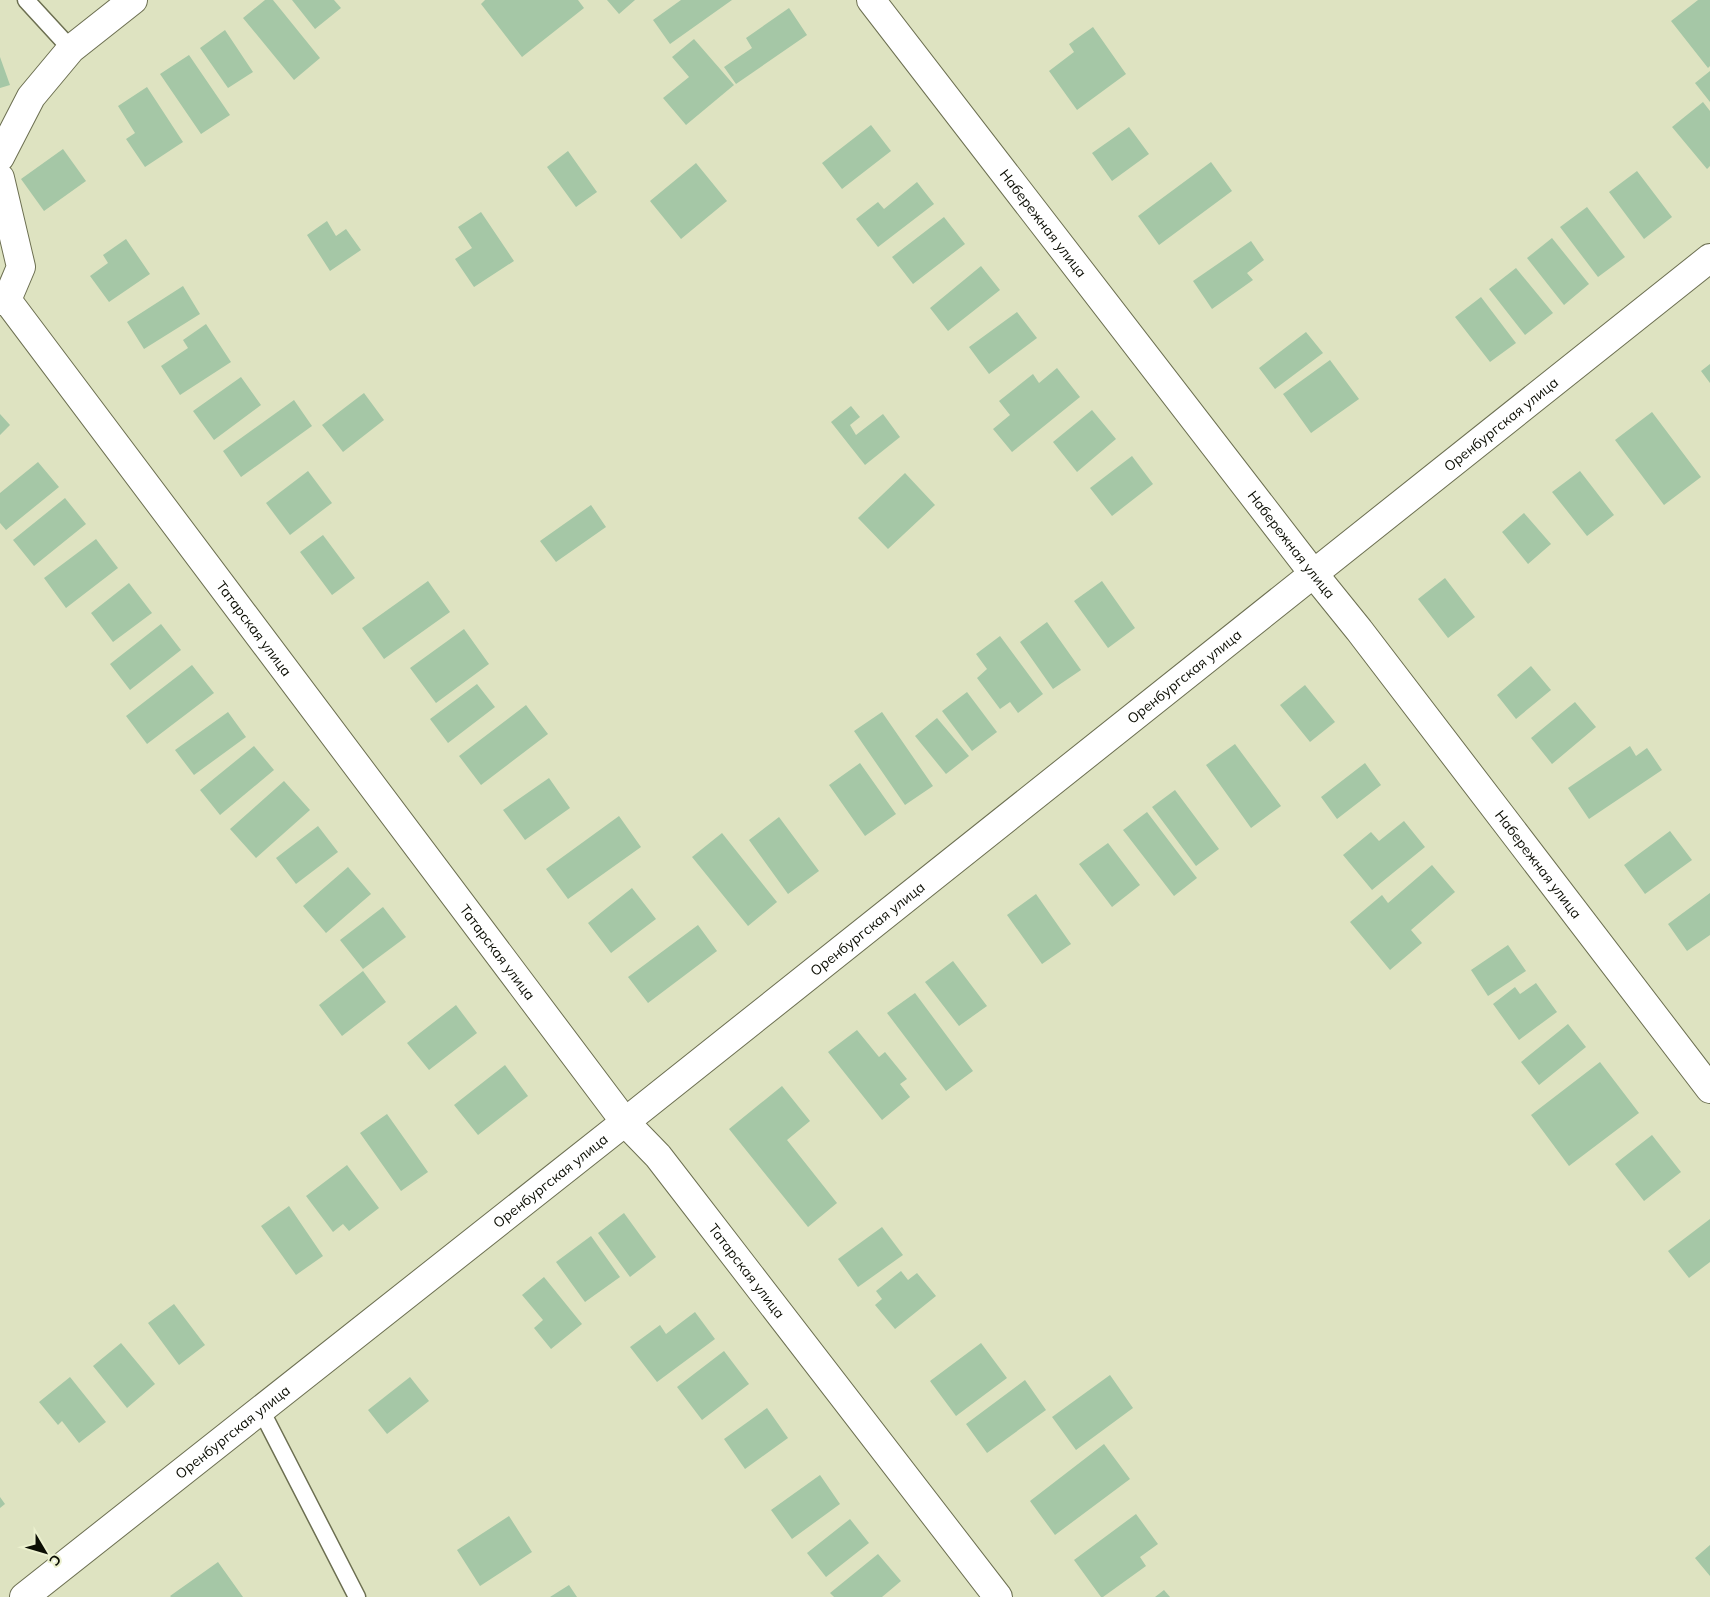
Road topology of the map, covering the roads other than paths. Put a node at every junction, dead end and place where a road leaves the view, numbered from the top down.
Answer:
1 (26, 0) edge
2 (133, 0) edge
3 (871, 0) edge
4 (71, 49) junction
5 (0, 157) edge
6 (0, 178) edge
7 (1710, 258) edge
8 (4, 300) edge
9 (1313, 573) junction
10 (1710, 1089) edge
11 (625, 1122) junction
12 (261, 1410) junction
13 (24, 1597) edge
14 (357, 1597) edge
15 (998, 1597) edge

1 - 4 lane
2 - 4 street
3 - 9 street, Набережная улица
4 - 5 street
6 - 8 street
7 - 9 street, Оренбургская улица
8 - 11 street, Татарская улица
9 - 10 street, Набережная улица
9 - 11 street, Оренбургская улица
11 - 12 street, Оренбургская улица
11 - 15 street, Татарская улица
12 - 13 street, Оренбургская улица
12 - 14 lane

